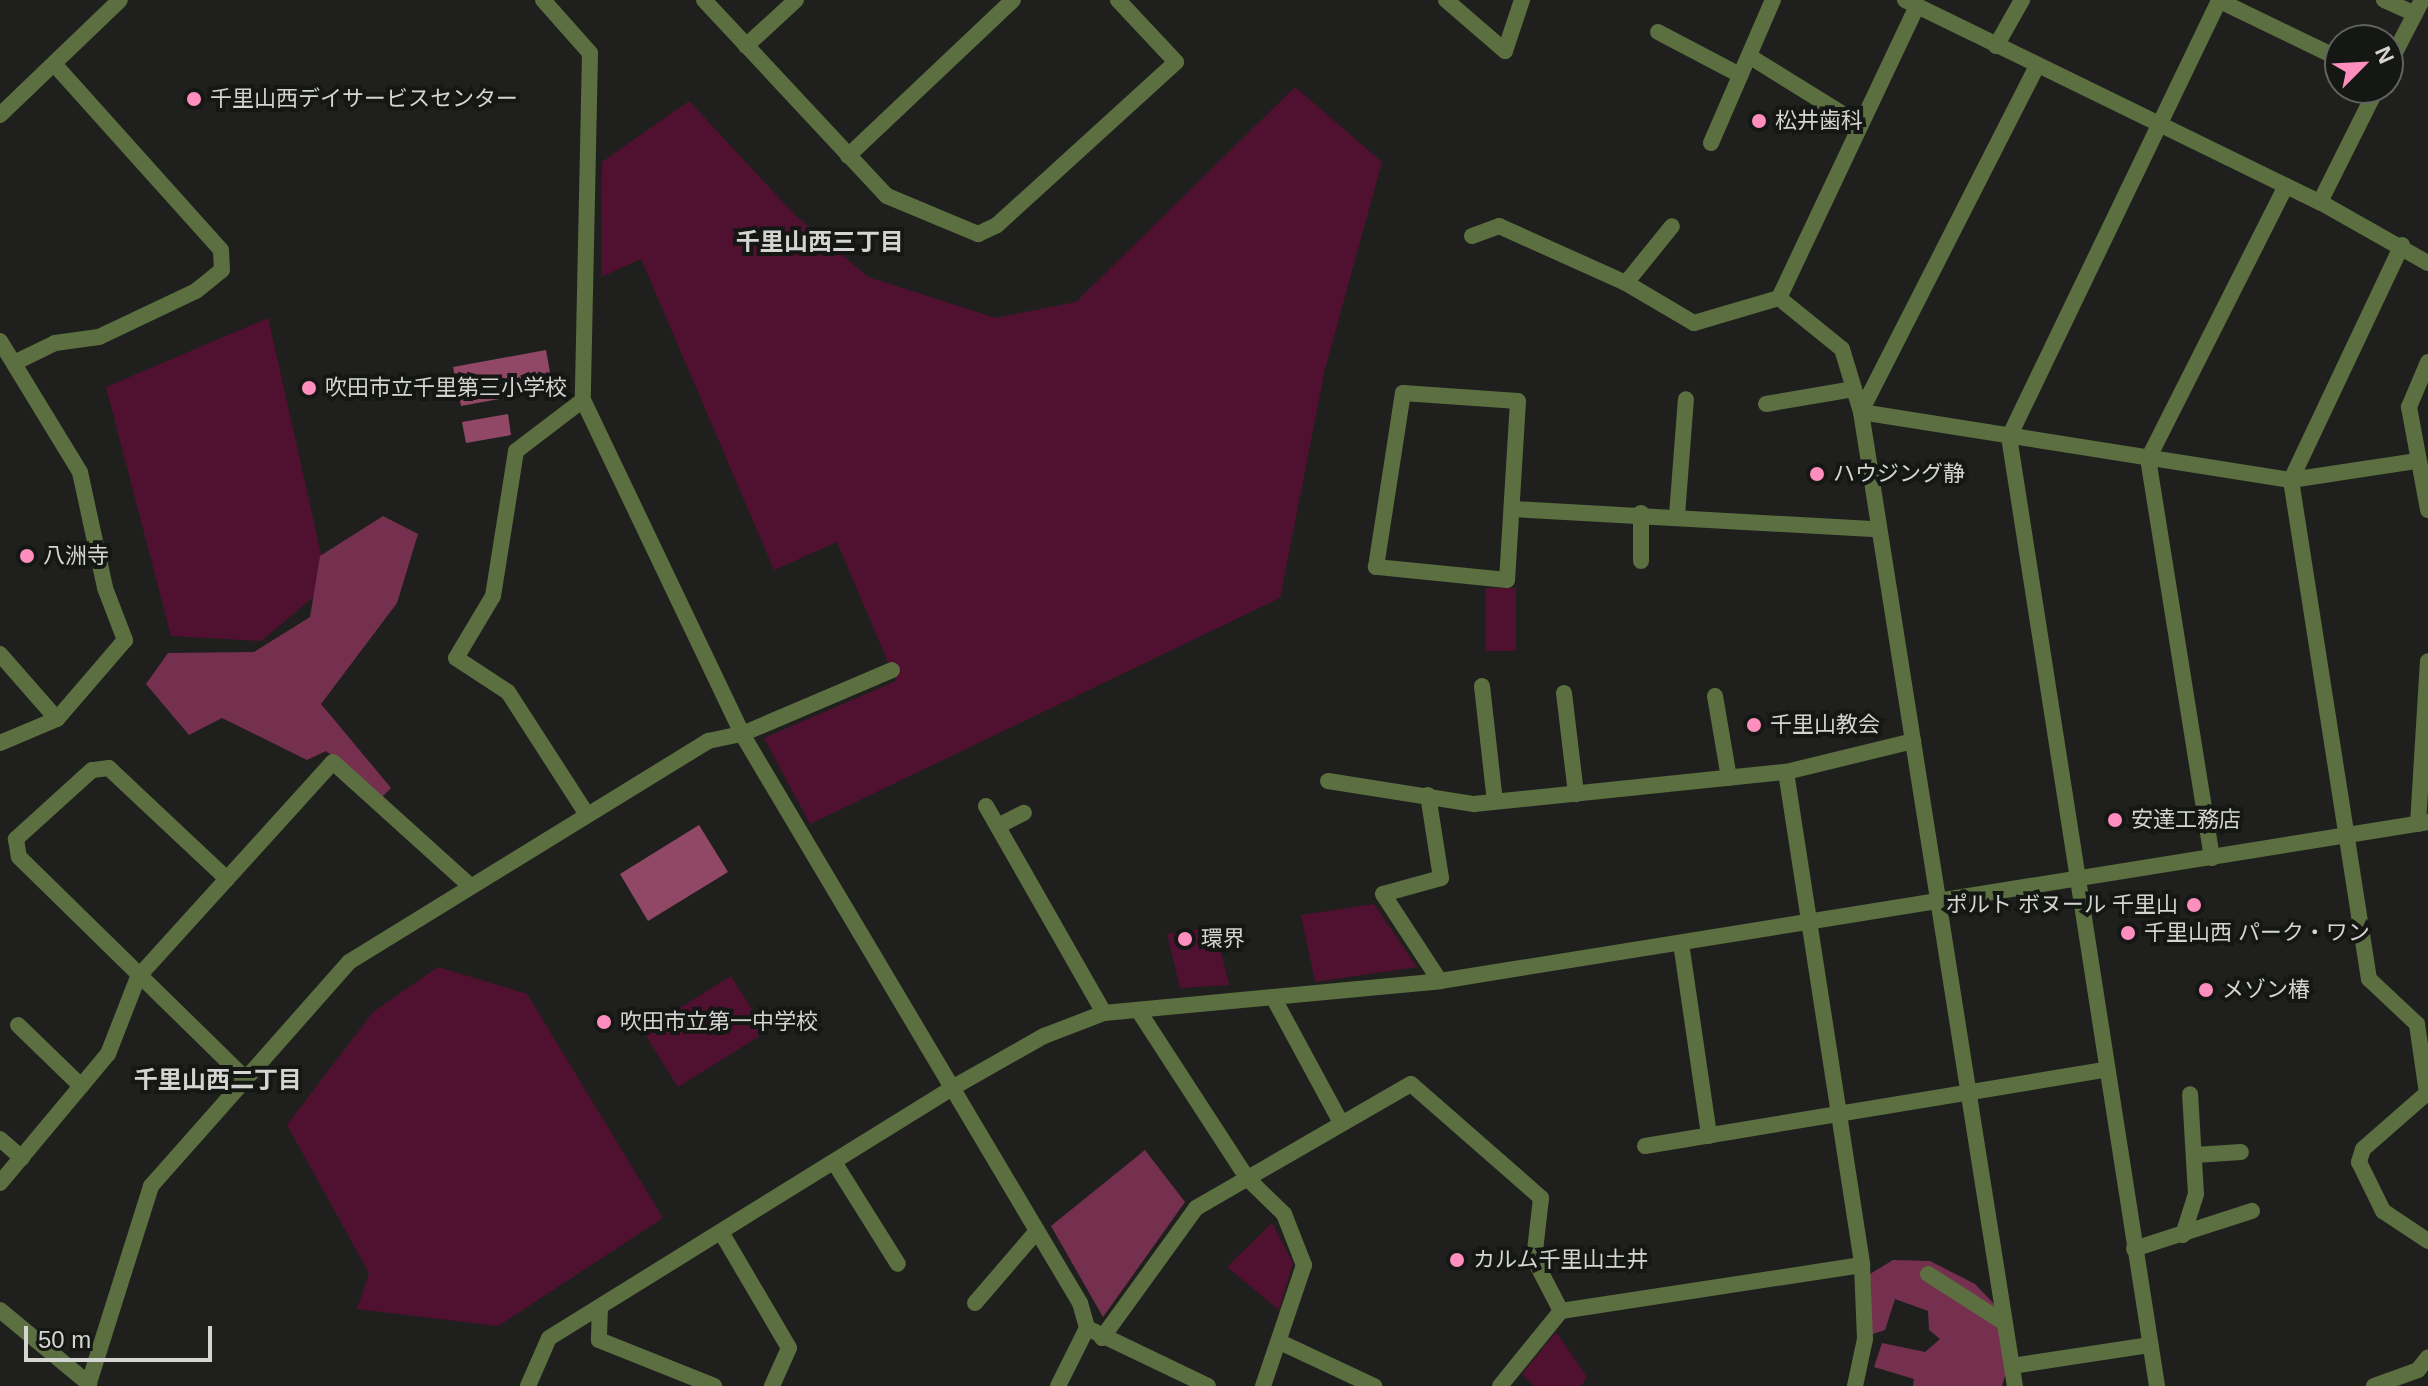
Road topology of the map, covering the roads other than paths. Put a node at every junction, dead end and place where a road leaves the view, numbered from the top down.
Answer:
1 (120, 0) edge
2 (543, 0) edge
3 (704, 0) edge
4 (796, 0) edge
5 (1013, 0) edge
6 (1118, 0) edge
7 (1446, 0) edge
8 (1522, 0) edge
9 (1773, 0) edge
10 (2022, 0) edge
11 (2219, 0) edge
12 (2384, 0) edge
13 (1911, 3) edge
14 (2418, 7) edge
15 (1658, 32) dead end
16 (2404, 35) edge
17 (746, 46) junction
18 (1996, 46) junction
19 (2324, 51) edge
20 (1749, 56) junction
21 (2037, 66) junction
22 (57, 67) junction
23 (1740, 75) junction
24 (2369, 104) edge
25 (0, 115) edge
26 (1857, 123) junction
27 (2159, 126) junction
28 (1711, 143) dead end
29 (848, 156) junction
30 (2286, 186) junction
31 (2320, 202) junction
32 (1672, 226) dead end
33 (1472, 236) dead end
34 (2402, 245) junction
35 (2428, 263) edge
36 (1626, 283) junction
37 (1779, 298) junction
38 (0, 341) edge
39 (18, 361) junction
40 (2428, 362) edge
41 (1854, 389) junction
42 (1686, 399) dead end
43 (583, 400) junction
44 (1766, 404) dead end
45 (1861, 412) junction
46 (2009, 437) junction
47 (2148, 459) junction
48 (2416, 461) junction
49 (2291, 480) junction
50 (1513, 509) junction
51 (2428, 510) edge
52 (1641, 513) junction
53 (1677, 515) junction
54 (1876, 529) junction
55 (1641, 561) dead end
56 (0, 654) edge
57 (2428, 661) edge
58 (892, 670) dead end
59 (1482, 686) dead end
60 (1564, 693) dead end
61 (1715, 696) dead end
62 (57, 719) junction
63 (742, 734) junction
64 (1913, 741) junction
65 (0, 743) edge
66 (1786, 772) junction
67 (1729, 778) junction
68 (1328, 781) dead end
69 (1576, 794) junction
70 (1428, 795) junction
71 (1495, 801) junction
72 (986, 806) dead end
73 (586, 813) junction
74 (1024, 813) dead end
75 (2423, 823) edge
76 (998, 826) junction
77 (2346, 836) junction
78 (2212, 858) junction
79 (227, 879) junction
80 (2077, 879) junction
81 (468, 884) junction
82 (1938, 902) junction
83 (1810, 922) junction
84 (1681, 943) junction
85 (138, 977) junction
86 (1440, 981) junction
87 (1273, 997) junction
88 (1138, 1010) junction
89 (1104, 1013) junction
90 (18, 1025) dead end
91 (2106, 1070) junction
92 (246, 1079) junction
93 (81, 1086) junction
94 (952, 1088) junction
95 (1968, 1092) junction
96 (2190, 1094) dead end
97 (1841, 1112) junction
98 (1341, 1123) junction
99 (1709, 1136) junction
100 (0, 1139) edge
101 (1645, 1146) dead end
102 (2241, 1152) dead end
103 (2195, 1155) junction
104 (22, 1158) junction
105 (834, 1162) junction
106 (1247, 1178) junction
107 (0, 1183) edge
108 (2252, 1211) dead end
109 (1037, 1231) junction
110 (721, 1232) junction
111 (2183, 1235) junction
112 (2428, 1241) edge
113 (2134, 1249) junction
114 (898, 1264) dead end
115 (1862, 1265) junction
116 (1928, 1274) dead end
117 (975, 1303) dead end
118 (600, 1307) junction
119 (0, 1310) edge
120 (1561, 1311) junction
121 (2005, 1323) junction
122 (1087, 1328) junction
123 (1102, 1338) junction
124 (1282, 1343) junction
125 (2150, 1345) junction
126 (2428, 1357) edge
127 (2012, 1366) junction
128 (88, 1385) edge
129 (528, 1386) edge
130 (714, 1386) edge
131 (772, 1386) edge
132 (1058, 1386) edge
133 (1208, 1386) edge
134 (1263, 1386) edge
135 (1374, 1386) edge
136 (1500, 1386) edge
137 (1855, 1386) edge
138 (2015, 1386) edge
139 (2157, 1386) edge
140 (2374, 1386) edge

1 - 22 street
2 - 43 street
3 - 17 street
4 - 17 street
5 - 29 street
6 - 29 street
7 - 8 street
9 - 20 street
10 - 18 street
11 - 19 street
11 - 27 street
12 - 14 street
13 - 18 street
13 - 26 street
14 - 16 street
15 - 23 street
17 - 29 street
18 - 21 street
20 - 23 street
20 - 26 street
21 - 27 street
21 - 45 street
22 - 25 street
22 - 39 street
23 - 28 street
24 - 31 street
26 - 37 street
27 - 30 street
27 - 46 street
30 - 31 street
30 - 47 street
31 - 34 street
32 - 36 street
33 - 36 street
34 - 35 street
34 - 49 street
36 - 37 street
37 - 41 street
38 - 39 street
39 - 62 street
40 - 48 street
41 - 44 street
41 - 45 street
42 - 53 street
43 - 63 street
43 - 73 street
45 - 46 street
45 - 54 street
46 - 47 street
46 - 80 street
47 - 49 street
47 - 78 street
48 - 49 street
48 - 51 street
49 - 77 street
50 - 50 street
50 - 52 street
52 - 53 street
52 - 55 street
53 - 54 street
54 - 64 street
56 - 62 street
57 - 75 street
58 - 63 street
59 - 71 street
60 - 69 street
61 - 67 street
62 - 65 street
63 - 73 street
63 - 94 street
64 - 66 street
64 - 82 street
66 - 67 street
66 - 83 street
67 - 69 street
68 - 70 street
69 - 71 street
70 - 71 street
70 - 86 street
72 - 76 street
73 - 81 street
74 - 76 street
75 - 77 street
76 - 89 street
77 - 78 street
77 - 112 street
78 - 80 street
79 - 81 street
79 - 85 street
79 - 85 street
80 - 82 street
80 - 91 street
81 - 92 street
82 - 83 street
82 - 95 street
83 - 84 street
83 - 97 street
84 - 86 street
84 - 99 street
85 - 92 street
85 - 93 street
86 - 87 street
87 - 88 street
87 - 98 street
88 - 89 street
88 - 106 street
89 - 94 street
90 - 93 street
91 - 95 street
91 - 113 street
92 - 128 street
93 - 104 street
94 - 105 street
94 - 109 street
95 - 97 street
95 - 121 street
96 - 103 street
97 - 99 street
97 - 115 street
98 - 106 street
98 - 120 street
99 - 101 street
100 - 104 street
102 - 103 street
103 - 111 street
104 - 107 street
105 - 110 street
105 - 114 street
106 - 123 street
106 - 124 street
108 - 111 street
109 - 117 street
109 - 122 street
110 - 118 street
110 - 131 street
111 - 113 street
113 - 125 street
115 - 120 street
115 - 137 street
116 - 121 street
118 - 129 street
118 - 130 street
119 - 128 street
120 - 136 street
121 - 127 street
122 - 123 street
122 - 132 street
123 - 133 street
124 - 134 street
124 - 135 street
125 - 127 street
125 - 139 street
126 - 140 street
127 - 138 street

